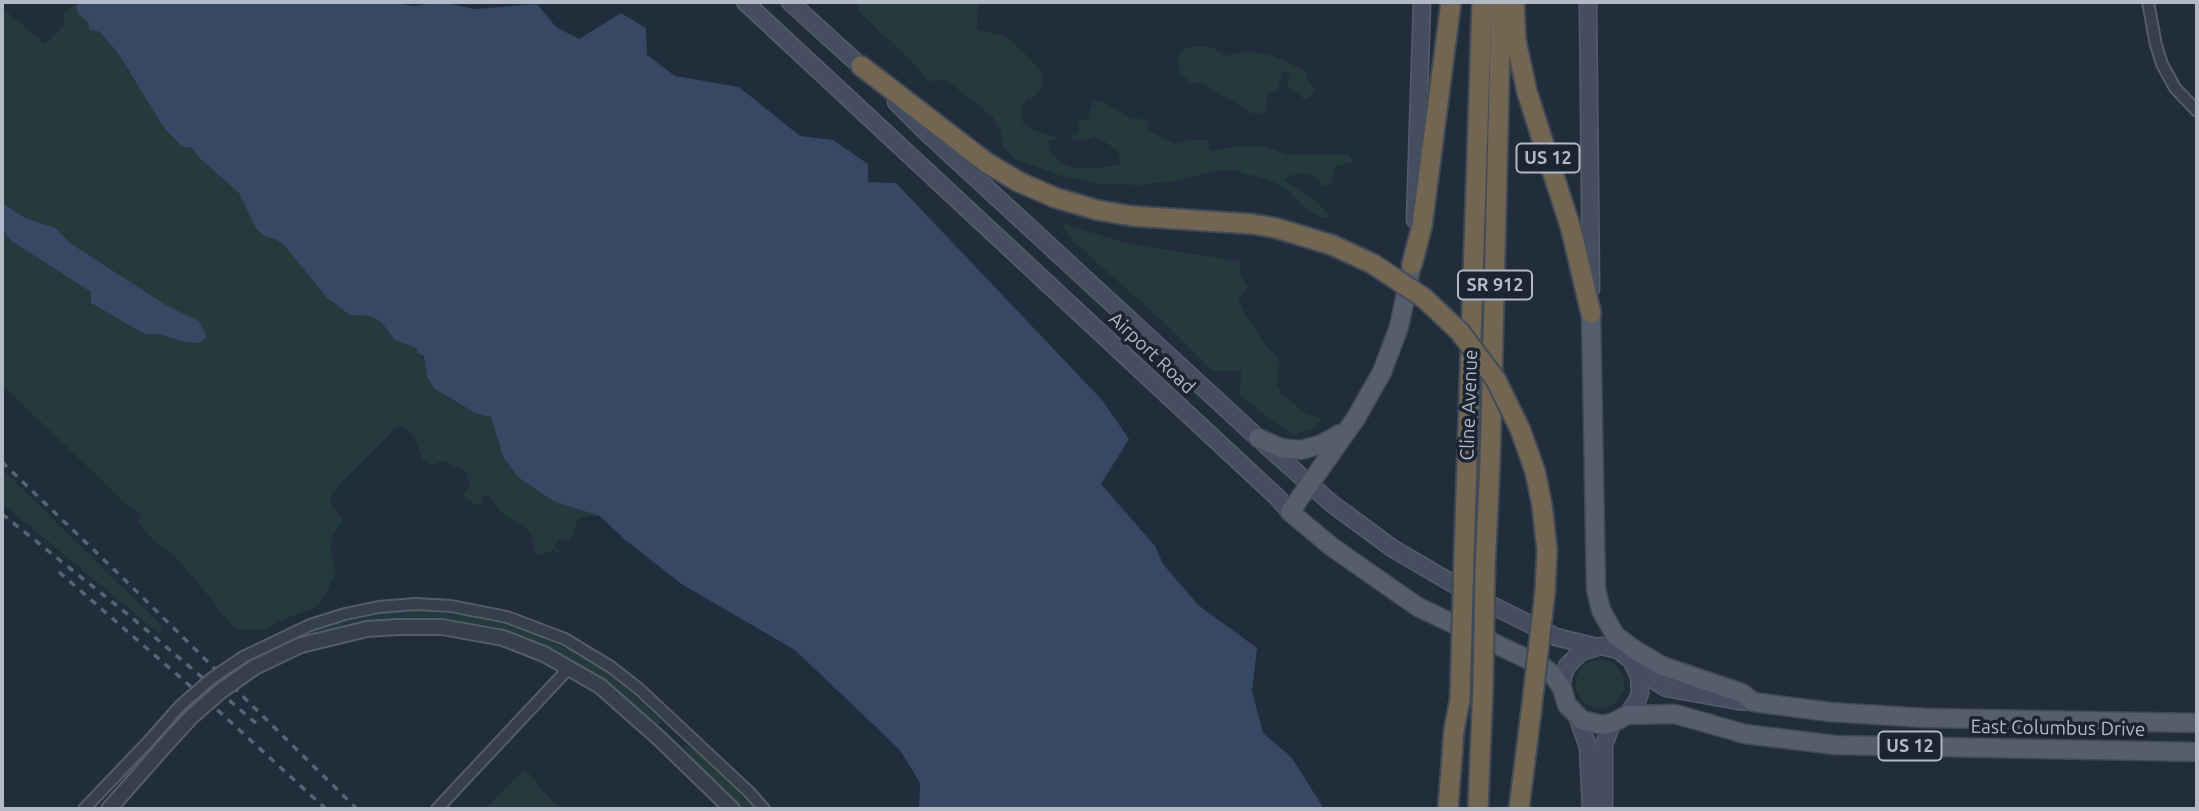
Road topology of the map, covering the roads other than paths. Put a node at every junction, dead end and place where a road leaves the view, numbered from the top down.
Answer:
1 (745, 2) edge
2 (790, 2) edge
3 (1422, 2) edge
4 (1451, 2) edge
5 (1482, 2) edge
6 (1501, 2) edge
7 (1514, 2) edge
8 (1588, 2) edge
9 (2148, 2) edge
10 (861, 66) junction
11 (2197, 111) edge
12 (1412, 264) junction
13 (1591, 313) junction
14 (1346, 431) junction
15 (1258, 438) junction
16 (1308, 484) junction
17 (1290, 512) junction
18 (1615, 635) junction
19 (1597, 647) junction
20 (1634, 665) junction
21 (570, 667) junction
22 (1562, 688) junction
23 (1460, 699) junction
24 (1753, 702) junction
25 (1577, 716) junction
26 (1619, 719) junction
27 (2197, 723) edge
28 (2197, 752) edge
29 (84, 809) edge
30 (109, 809) edge
31 (436, 809) edge
32 (732, 809) edge
33 (764, 809) edge
34 (1448, 809) edge
35 (1461, 809) edge
36 (1478, 809) edge
37 (1519, 809) edge
38 (1591, 809) edge
39 (1604, 809) edge

1 - 17 main road, Airport Road
2 - 10 main road, Airport Road
3 - 12 main road
4 - 12 highway
5 - 23 highway, Cline Avenue / SR 912, bridge
6 - 36 highway, Cline Avenue / SR 912, bridge
7 - 13 highway, US 12
8 - 13 main road
9 - 11 street
10 - 15 main road, Airport Road
10 - 37 highway, bridge
12 - 14 main road
13 - 18 main road, US 12
14 - 15 main road
14 - 16 main road
15 - 16 main road, Airport Road
16 - 17 main road
16 - 19 main road, Airport Road
17 - 22 main road, Airport Road
18 - 20 main road, US 12
18 - 24 main road, US 12
19 - 20 main road
19 - 22 main road
20 - 24 main road, East Columbus Drive
20 - 26 main road
21 - 30 street, bridge
21 - 31 street
21 - 32 street
22 - 25 main road
23 - 34 highway
23 - 35 highway, Cline Avenue / SR 912
24 - 27 main road, East Columbus Drive / US 12
25 - 26 main road, US 12
25 - 38 main road
26 - 28 main road, East Columbus Drive / US 12
26 - 39 main road
29 - 33 street, bridge

